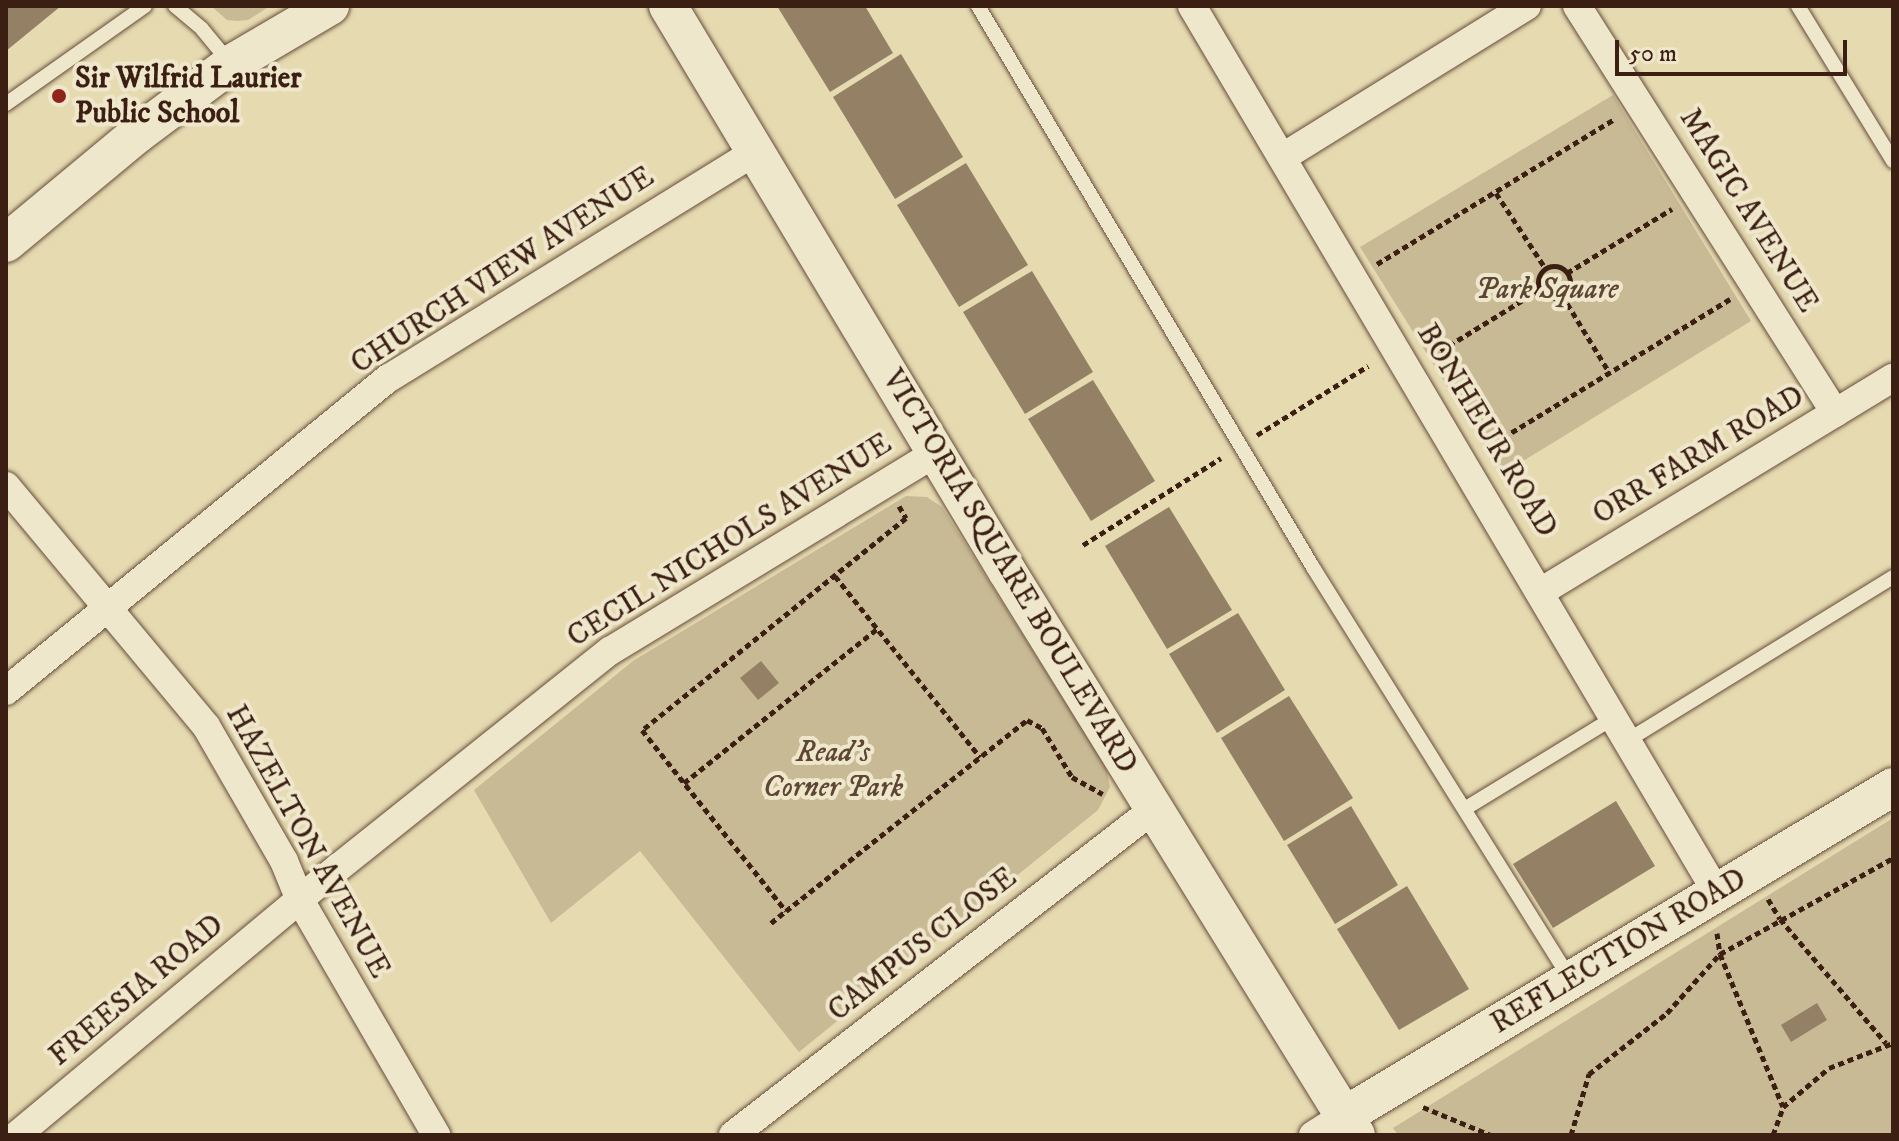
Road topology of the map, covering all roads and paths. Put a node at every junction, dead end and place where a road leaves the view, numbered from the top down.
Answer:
1 (145, 6) edge
2 (175, 6) edge
3 (330, 6) edge
4 (668, 6) edge
5 (978, 6) edge
6 (1192, 6) edge
7 (1527, 6) edge
8 (1577, 6) edge
9 (1798, 6) edge
10 (231, 64) junction
11 (1639, 103) junction
12 (6, 104) edge
13 (755, 152) junction
14 (1283, 157) junction
15 (1893, 161) edge
16 (1496, 193) junction
17 (1697, 194) junction
18 (6, 243) edge
19 (1546, 269) junction
20 (1567, 273) junction
21 (1355, 277) junction
22 (1754, 284) junction
23 (1541, 289) junction
24 (1562, 295) junction
25 (1410, 370) junction
26 (1609, 372) junction
27 (1893, 378) edge
28 (1835, 413) junction
29 (936, 453) junction
30 (1464, 462) junction
31 (886, 484) junction
32 (6, 486) edge
33 (835, 576) junction
34 (1893, 577) edge
35 (1542, 591) junction
36 (108, 608) junction
37 (877, 629) junction
38 (6, 691) edge
39 (1622, 729) junction
40 (980, 757) junction
41 (684, 783) junction
42 (1893, 787) edge
43 (1466, 808) junction
44 (1142, 819) junction
45 (1893, 858) edge
46 (1768, 899) dead end
47 (300, 900) junction
48 (786, 911) junction
49 (1717, 911) junction
50 (1780, 919) junction
51 (771, 923) dead end
52 (1720, 954) junction
53 (1572, 981) junction
54 (1890, 1043) edge
55 (1423, 1107) dead end
56 (1783, 1107) junction
57 (1338, 1129) edge
58 (17, 1135) edge
59 (436, 1135) edge
60 (733, 1135) edge
61 (1491, 1135) edge
62 (1571, 1135) edge
63 (1773, 1135) edge

1 - 12 lane
2 - 10 lane
3 - 10 street
4 - 13 street, VICTORIA SQUARE BOULEVARD
5 - 43 lane
6 - 14 street, BONHEUR ROAD
7 - 14 street
8 - 11 street, MAGIC AVENUE
9 - 15 lane
10 - 18 street
11 - 16 path
11 - 17 street, MAGIC AVENUE
13 - 29 street, VICTORIA SQUARE BOULEVARD
13 - 36 street, CHURCH VIEW AVENUE
14 - 21 street, BONHEUR ROAD
16 - 19 path
16 - 21 path
17 - 20 path
17 - 22 street, MAGIC AVENUE
19 - 20 path
19 - 23 path
20 - 24 path
21 - 25 street, BONHEUR ROAD
22 - 26 path
22 - 28 street, MAGIC AVENUE
23 - 24 path
23 - 25 path
24 - 26 path
25 - 30 street, BONHEUR ROAD
26 - 30 path
27 - 28 street, ORR FARM ROAD
28 - 35 street, ORR FARM ROAD
29 - 31 street, CECIL NICHOLS AVENUE
29 - 44 street, VICTORIA SQUARE BOULEVARD
30 - 35 street, BONHEUR ROAD
31 - 33 path
31 - 47 street, CECIL NICHOLS AVENUE
32 - 36 street, HAZELTON AVENUE
33 - 37 path
33 - 41 path
34 - 39 lane
35 - 39 street, BONHEUR ROAD
36 - 38 street, CHURCH VIEW AVENUE
36 - 47 street, HAZELTON AVENUE
37 - 40 path
37 - 41 path
39 - 43 lane
39 - 49 street, BONHEUR ROAD
40 - 44 path
40 - 48 path
41 - 48 path
42 - 49 street, REFLECTION ROAD
43 - 53 lane
44 - 57 street, VICTORIA SQUARE BOULEVARD
44 - 60 street, CAMPUS CLOSE
45 - 50 path
46 - 50 path
47 - 58 street, FREESIA ROAD
47 - 59 street, HAZELTON AVENUE
48 - 51 path
49 - 52 path
49 - 53 street, REFLECTION ROAD
50 - 52 path
50 - 54 path
52 - 56 path
52 - 62 path
53 - 57 street, REFLECTION ROAD
54 - 56 path
55 - 61 path
56 - 63 path

